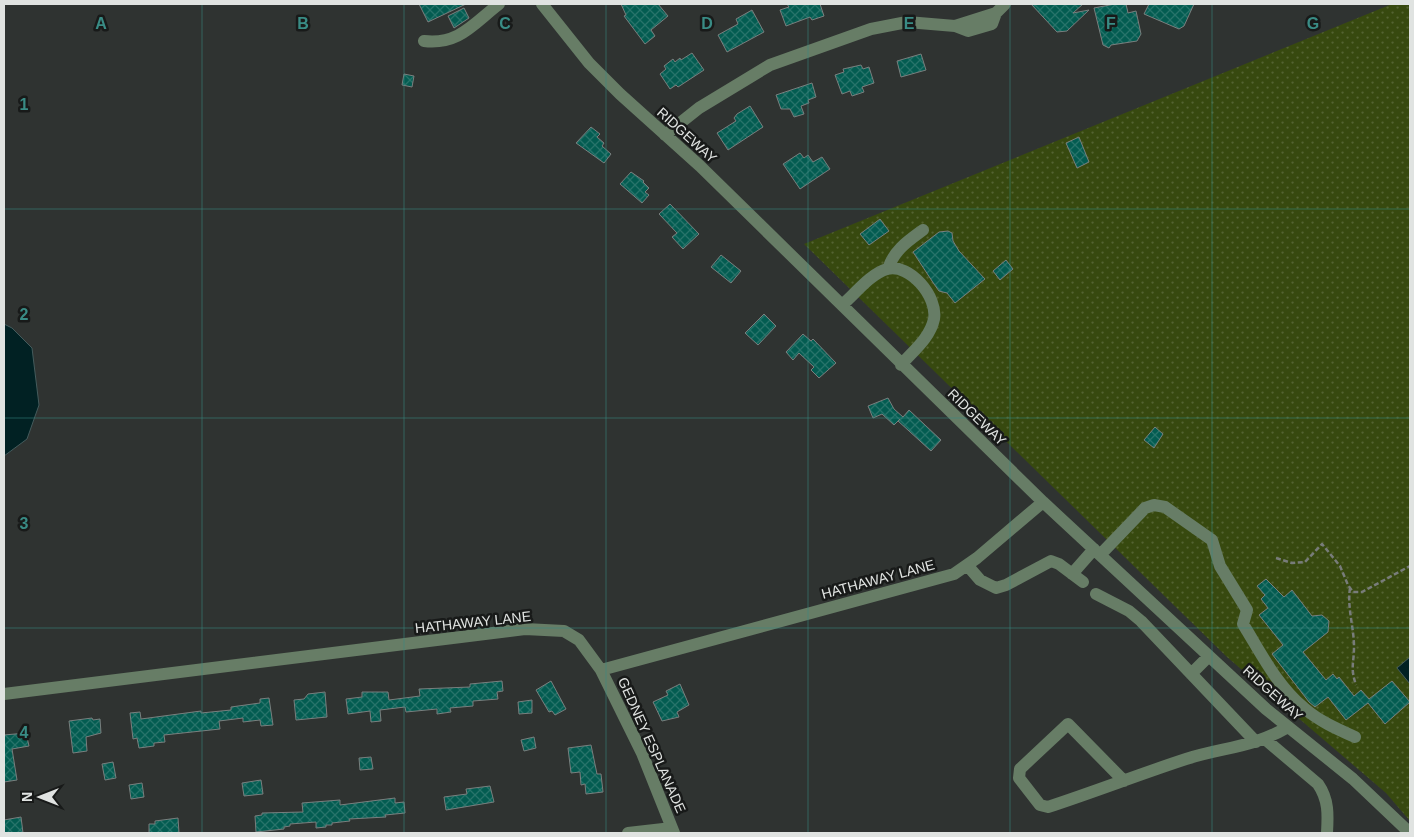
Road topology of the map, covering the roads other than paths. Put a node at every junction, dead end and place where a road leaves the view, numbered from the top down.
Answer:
1 (499, 4) edge
2 (542, 4) edge
3 (1000, 8) edge
4 (424, 41) dead end
5 (665, 135) junction
6 (923, 230) dead end
7 (888, 269) junction
8 (842, 305) junction
9 (901, 365) junction
10 (1043, 502) junction
11 (1097, 552) junction
12 (967, 565) junction
13 (1072, 574) junction
14 (1083, 582) dead end
15 (1096, 594) dead end
16 (1209, 656) junction
17 (601, 670) junction
18 (1191, 674) junction
19 (4, 694) edge
20 (1288, 728) junction
21 (1355, 737) dead end
22 (1261, 741) junction
23 (1124, 782) junction
24 (673, 831) edge
25 (628, 833) edge
26 (1327, 833) edge
27 (1410, 833) edge

1 - 4 street
2 - 5 street, RIDGEWAY
3 - 5 street
5 - 8 street, RIDGEWAY
6 - 7 street
7 - 8 street
7 - 9 street
8 - 9 street, RIDGEWAY
9 - 10 street, RIDGEWAY
10 - 11 street, RIDGEWAY
10 - 12 street, HATHAWAY LANE
11 - 13 street
11 - 16 street, RIDGEWAY
11 - 21 street
12 - 13 street
12 - 17 street, HATHAWAY LANE
13 - 14 street
15 - 18 street
16 - 18 street
16 - 20 street, RIDGEWAY
17 - 19 street, HATHAWAY LANE
17 - 24 street, GEDNEY ESPLANADE
18 - 22 street
20 - 22 street
20 - 27 street, RIDGEWAY
22 - 23 street
22 - 26 street
23 - 23 street
24 - 25 street

